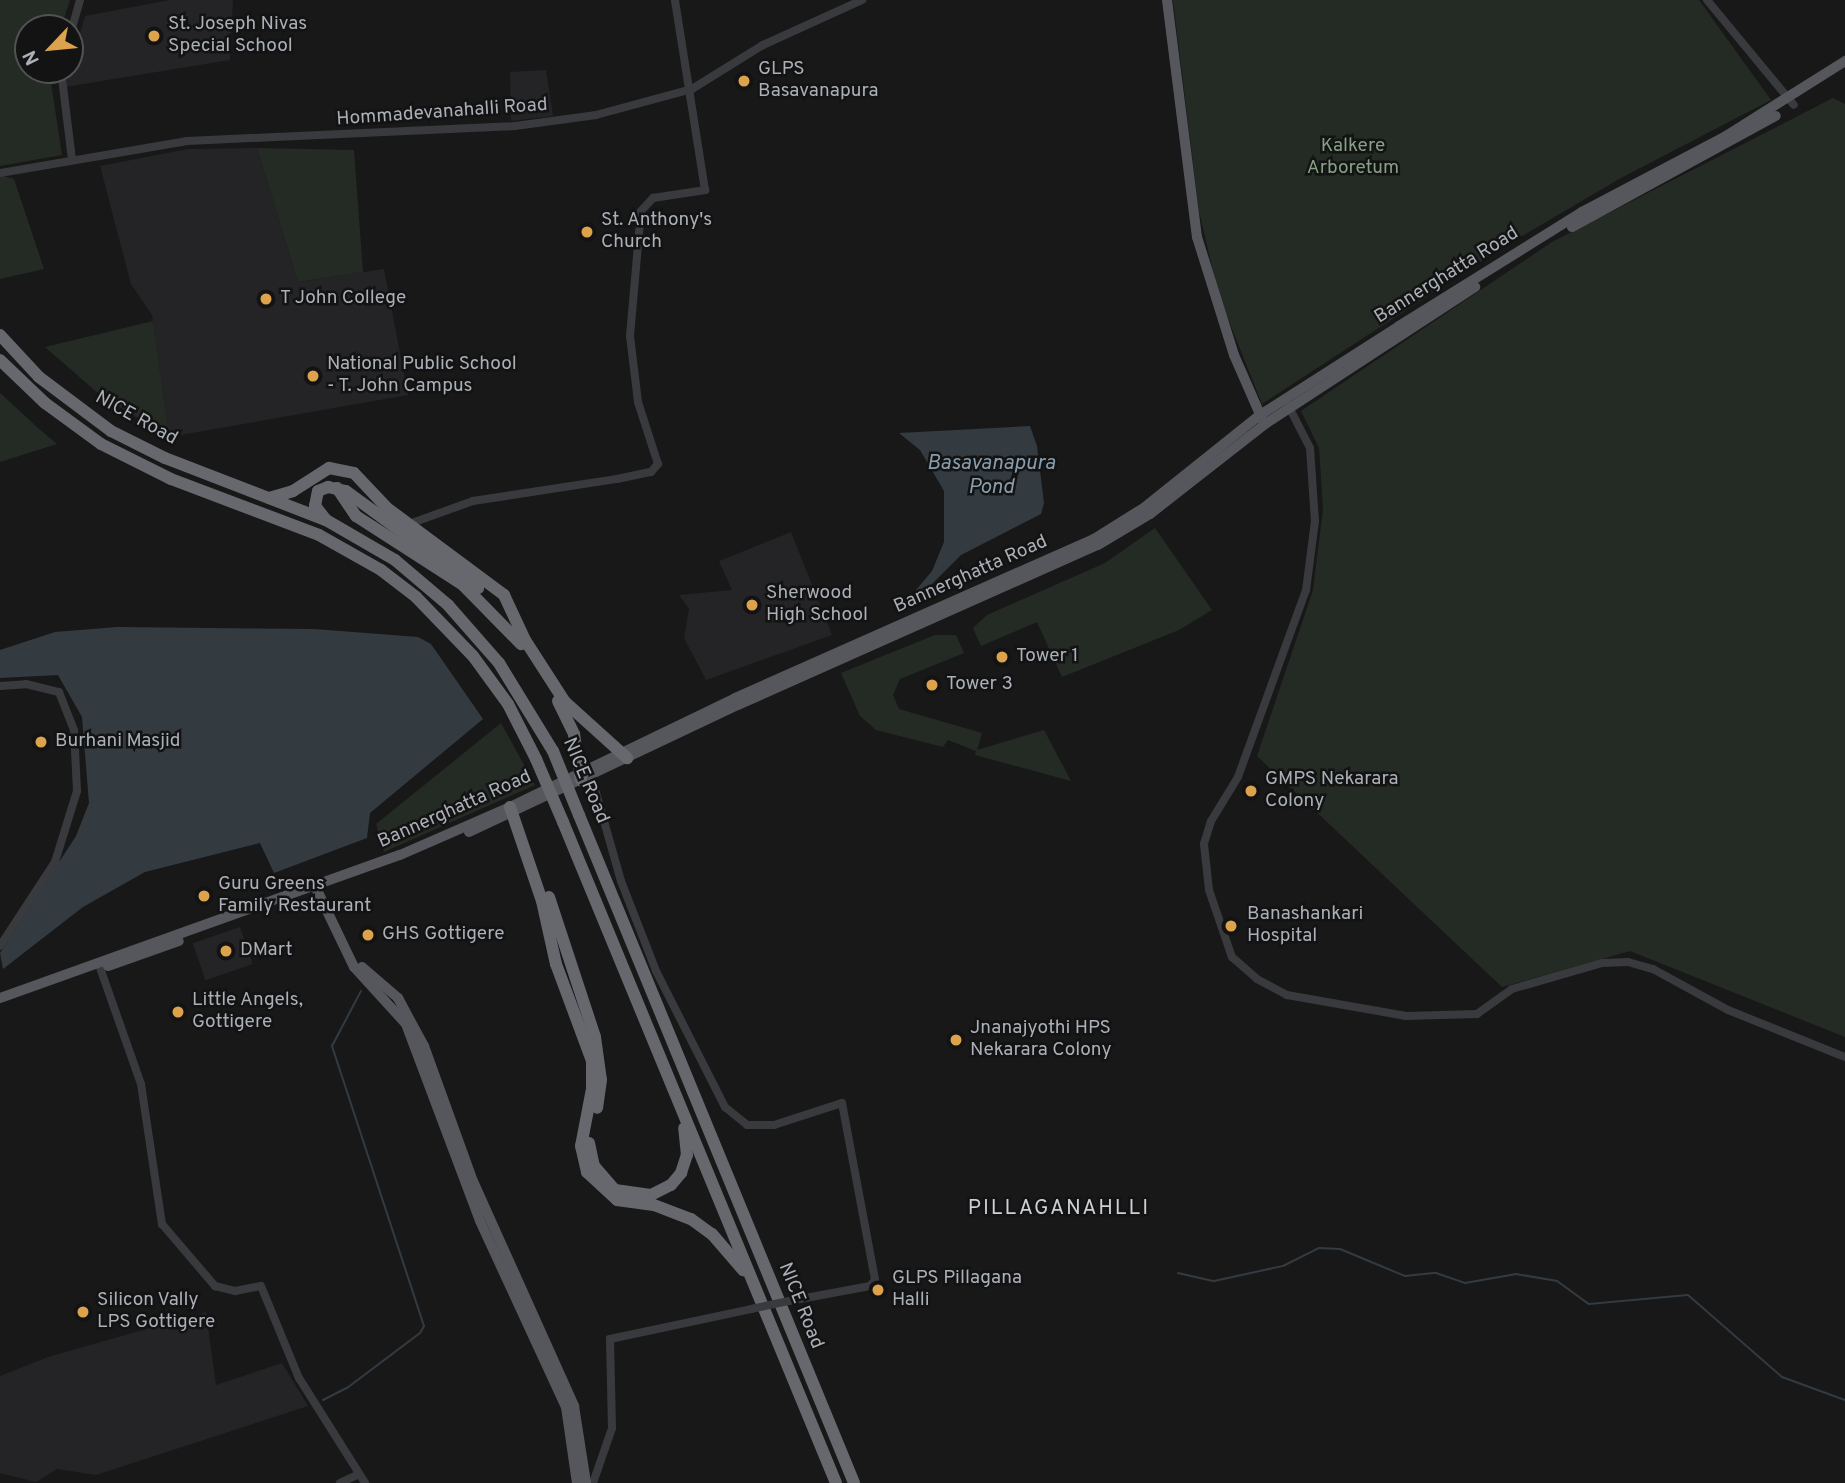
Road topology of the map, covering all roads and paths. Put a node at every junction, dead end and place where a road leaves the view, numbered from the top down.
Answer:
1 (675, 0) edge
2 (862, 0) edge
3 (1167, 0) edge
4 (1707, 0) edge
5 (1845, 61) edge
6 (1845, 69) edge
7 (63, 84) edge
8 (692, 89) junction
9 (1792, 102) junction
10 (72, 160) junction
11 (0, 173) edge
12 (0, 335) edge
13 (0, 360) edge
14 (1287, 403) junction
15 (1262, 420) junction
16 (268, 498) junction
17 (326, 520) junction
18 (409, 524) junction
19 (522, 641) junction
20 (0, 686) edge
21 (624, 755) junction
22 (584, 776) junction
23 (515, 809) junction
24 (317, 889) junction
25 (0, 946) edge
26 (351, 959) junction
27 (99, 965) junction
28 (0, 998) edge
29 (0, 1004) edge
30 (1845, 1057) edge
31 (681, 1110) junction
32 (756, 1291) junction
33 (359, 1474) junction
34 (340, 1483) edge
35 (365, 1483) edge
36 (577, 1483) edge
37 (586, 1483) edge
38 (593, 1483) edge
39 (836, 1483) edge
40 (854, 1483) edge

1 - 8 street
2 - 8 street, Hommadevanahalli Road
3 - 15 main road
4 - 9 street
5 - 9 main road, Bannerghatta Road
6 - 9 main road, Bannerghatta Road
7 - 10 street
8 - 10 street, Hommadevanahalli Road
8 - 18 street
9 - 14 main road, Bannerghatta Road
10 - 11 street, Hommadevanahalli Road
12 - 16 highway, NICE Road
13 - 31 highway, NICE Road, bridge
14 - 15 main road, Bannerghatta Road
14 - 30 street
15 - 21 main road, Bannerghatta Road
16 - 17 highway, NICE Road
16 - 18 highway
17 - 19 highway
17 - 40 highway, NICE Road, bridge
18 - 19 highway
19 - 21 highway
19 - 22 highway
20 - 25 street
21 - 22 main road, Bannerghatta Road
22 - 23 main road, Bannerghatta Road
22 - 38 street, bridge
23 - 24 main road, Bannerghatta Road
23 - 31 highway
23 - 32 highway
24 - 26 main road
24 - 27 main road, Bannerghatta Road
26 - 36 main road
26 - 37 main road
27 - 28 main road, Bannerghatta Road
27 - 29 main road, Bannerghatta Road
27 - 33 street
31 - 32 highway, NICE Road
32 - 39 highway, NICE Road
33 - 34 street
33 - 35 street

